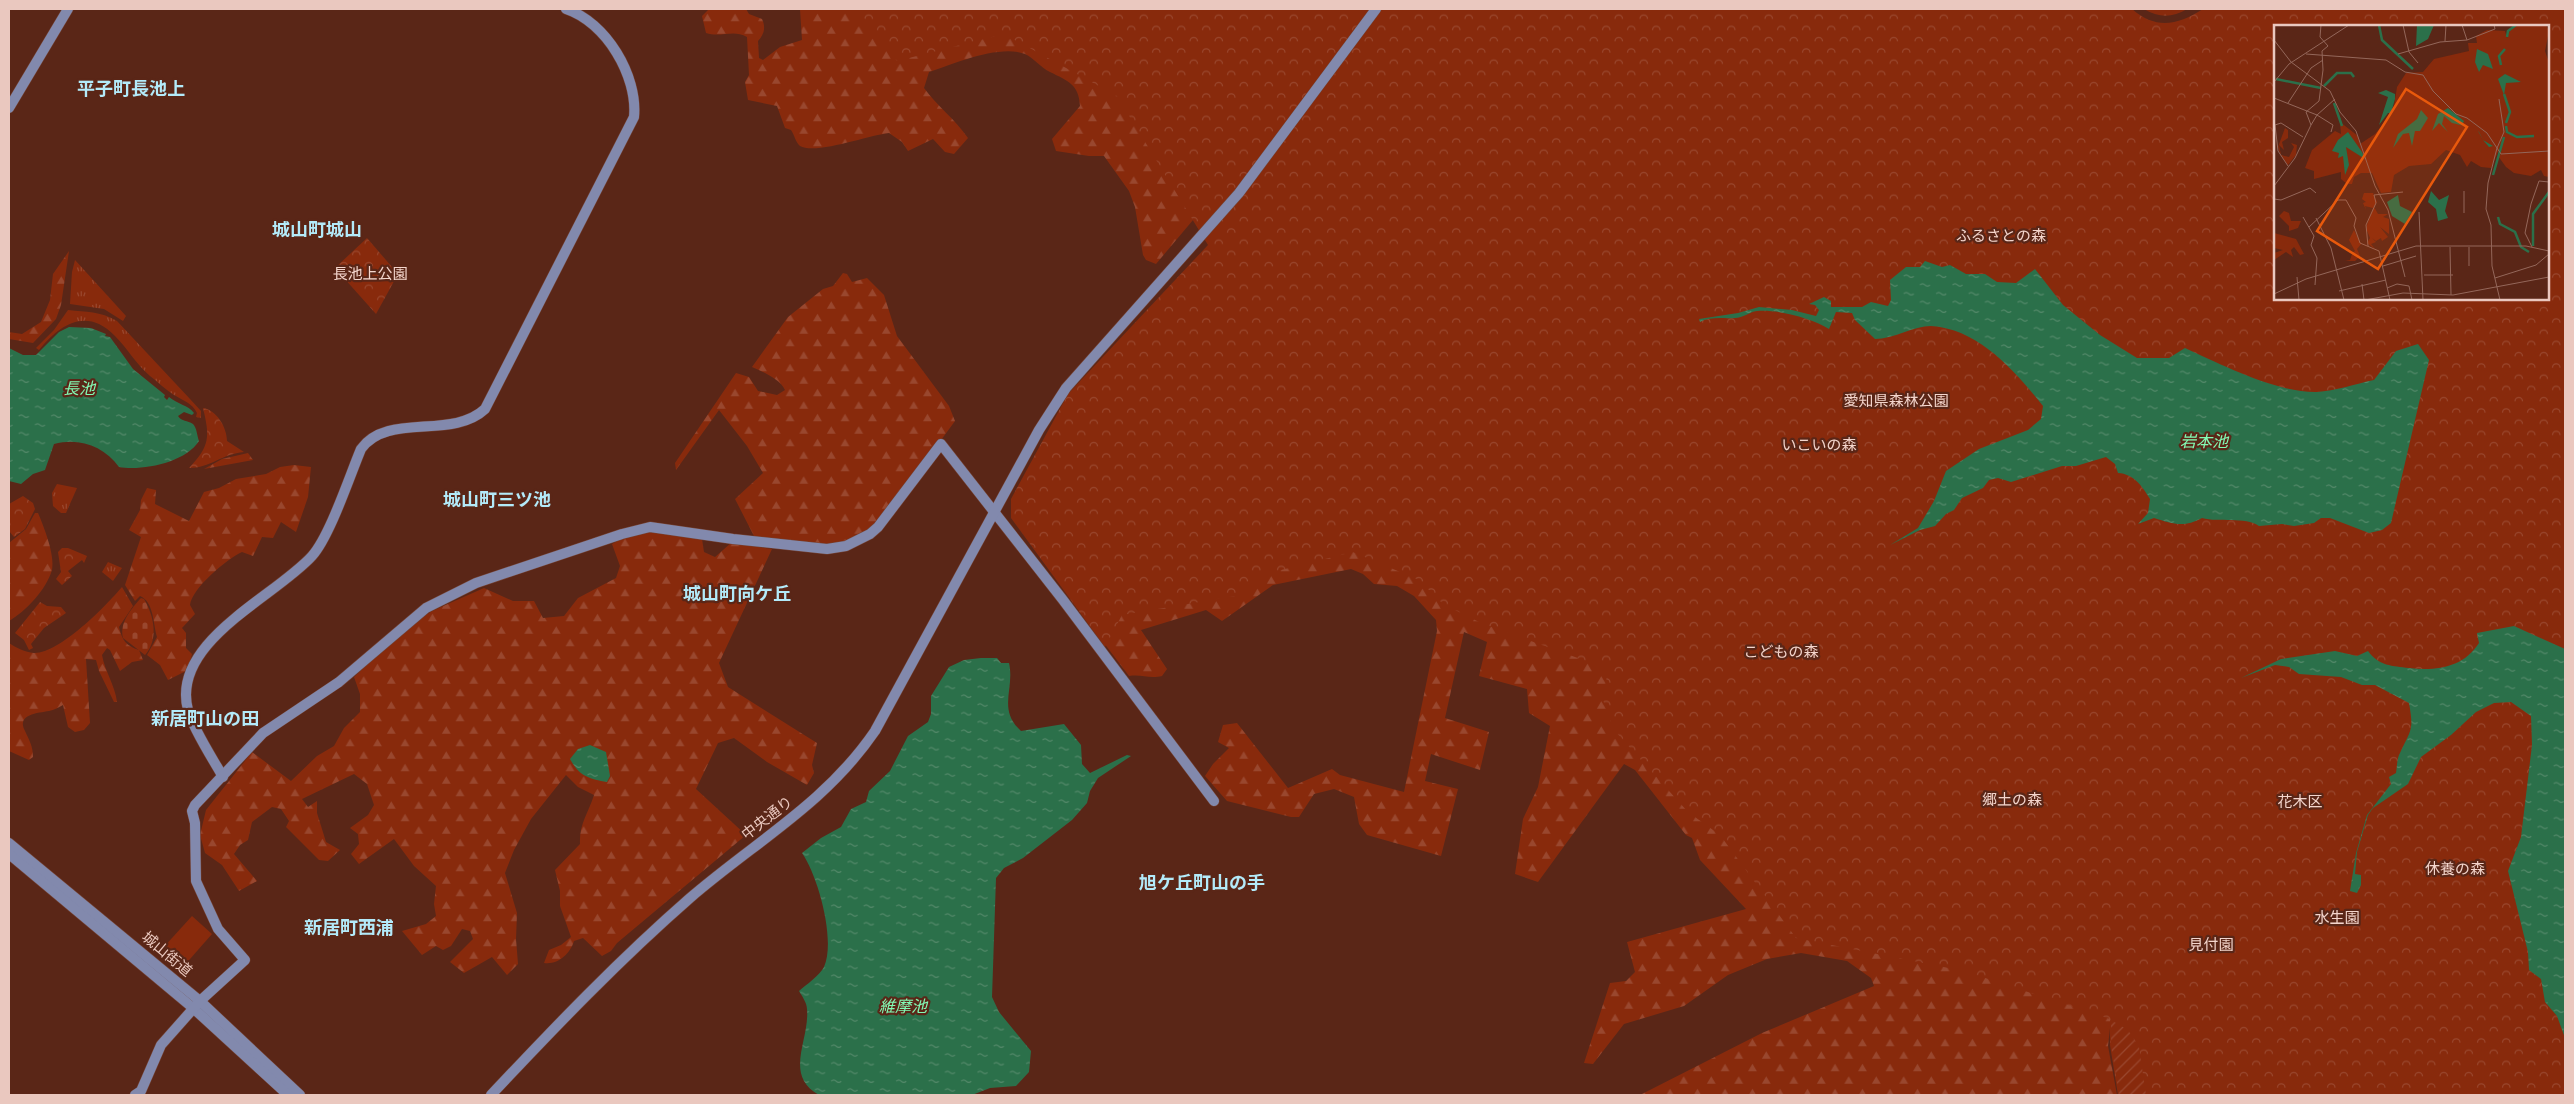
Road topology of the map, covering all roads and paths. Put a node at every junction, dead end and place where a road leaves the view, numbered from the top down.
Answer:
1 (68, 9) edge
2 (566, 9) edge
3 (1376, 9) edge
4 (9, 108) edge
5 (993, 511) junction
6 (223, 777) junction
7 (1214, 801) dead end
8 (9, 842) edge
9 (9, 854) edge
10 (197, 1005) junction
11 (134, 1095) edge
12 (288, 1095) edge
13 (300, 1095) edge
14 (490, 1095) edge

1 - 4 street
2 - 6 street
3 - 5 street, 中央通り
5 - 6 street
5 - 7 street
5 - 14 street, 中央通り
6 - 10 street
8 - 10 street, 城山街道
9 - 10 street, 城山街道
10 - 11 street
10 - 12 street, 城山街道
10 - 13 street, 城山街道

